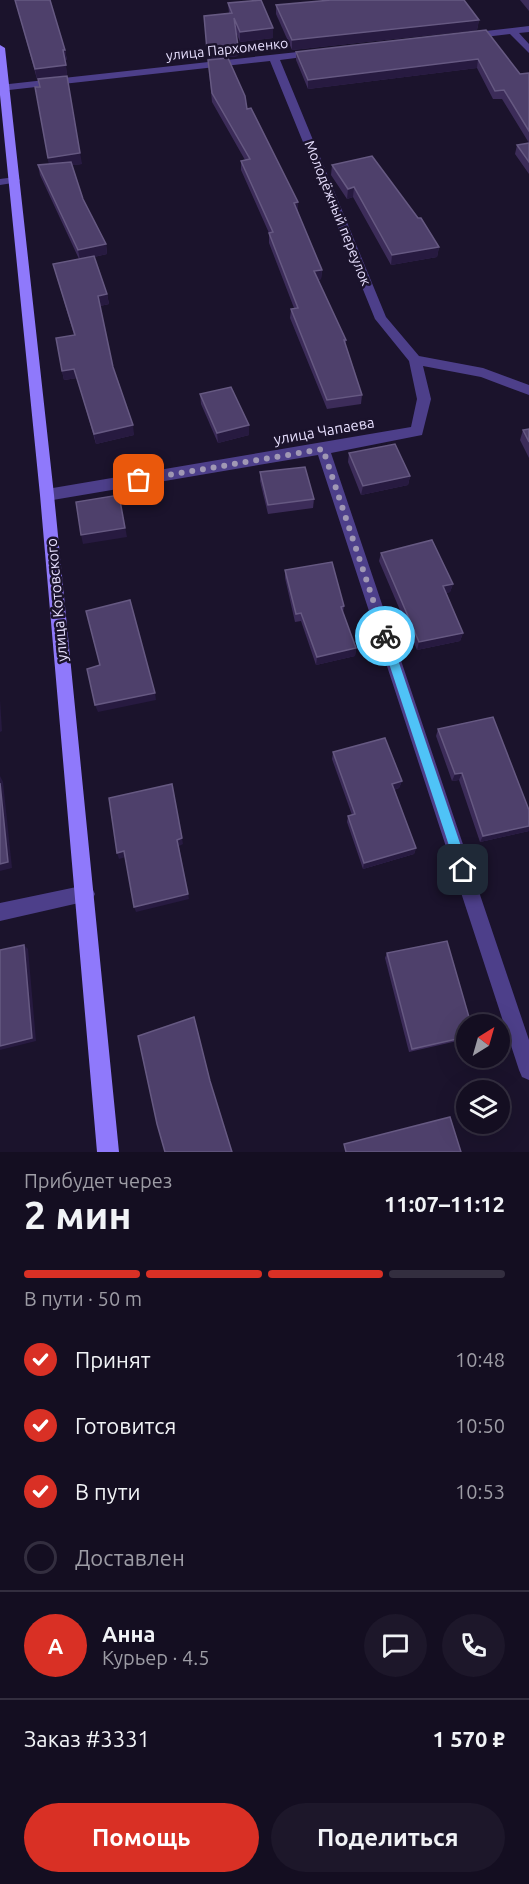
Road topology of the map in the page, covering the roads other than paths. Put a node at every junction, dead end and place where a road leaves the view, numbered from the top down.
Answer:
1 (529, 29) edge
2 (512, 31) junction
3 (452, 38) edge
4 (0, 48) edge
5 (529, 50) edge
6 (322, 52) edge
7 (274, 58) junction
8 (3, 88) edge
9 (8, 181) edge
10 (415, 360) junction
11 (529, 390) edge
12 (323, 449) junction
13 (47, 495) junction
14 (86, 894) junction
15 (0, 912) edge
16 (529, 1070) edge
17 (108, 1152) edge

1 - 2 street
2 - 3 street
2 - 5 street
4 - 8 street, улица Котовского
6 - 7 street, улица Пархоменко
7 - 8 street, улица Пархоменко
7 - 10 street, Молодёжный переулок
8 - 9 street, улица Котовского
9 - 13 street, улица Котовского
10 - 11 street
10 - 12 street, улица Чапаева
12 - 13 street, улица Чапаева
12 - 16 street
13 - 14 street, улица Котовского
14 - 15 street
14 - 17 street, улица Котовского

